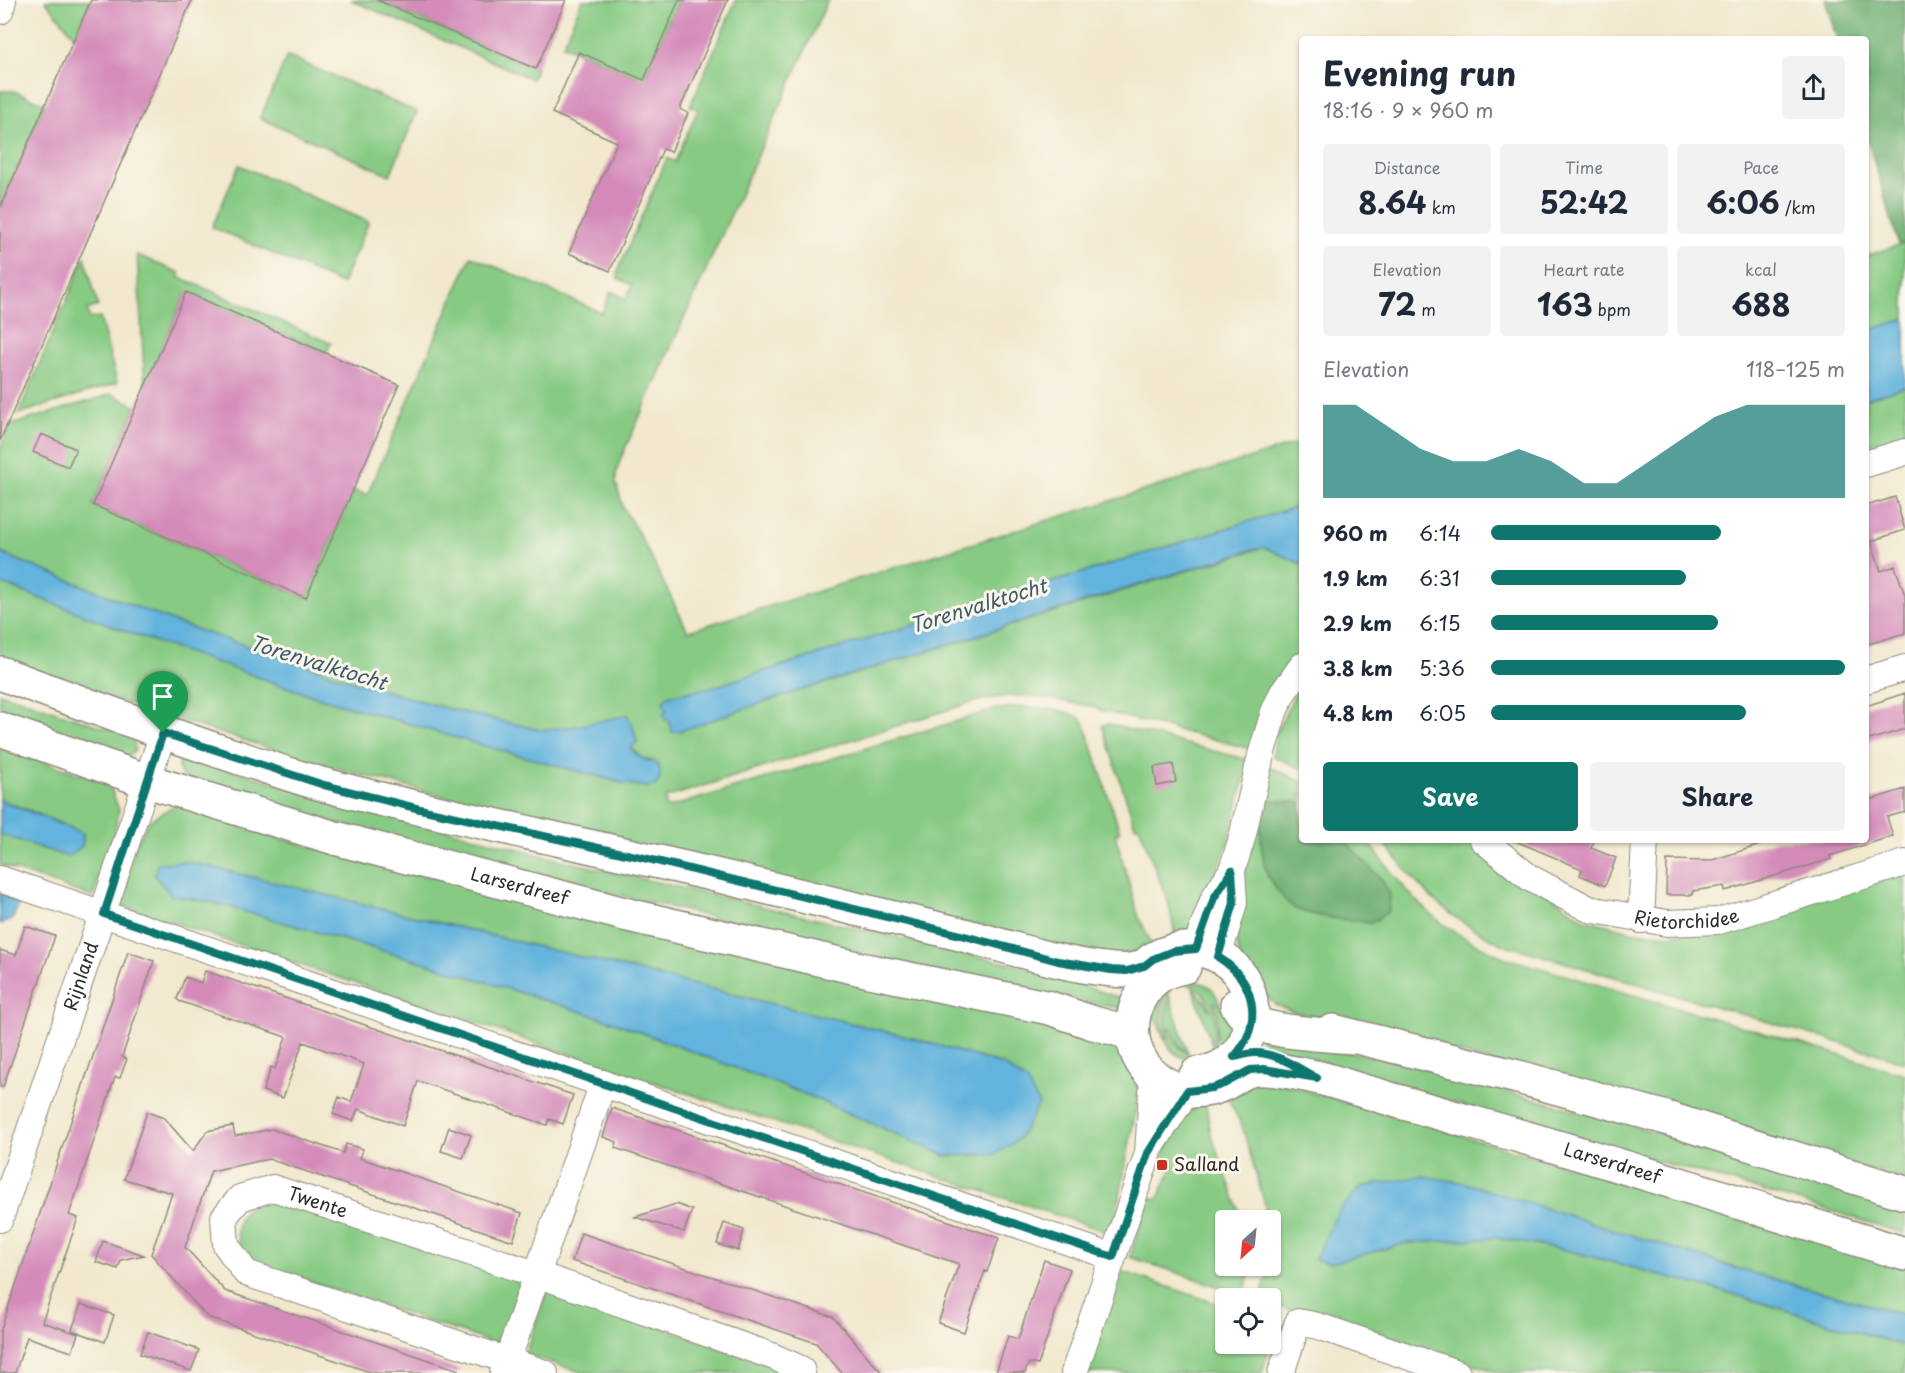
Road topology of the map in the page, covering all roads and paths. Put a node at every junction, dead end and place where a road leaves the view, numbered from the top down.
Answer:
1 (3, 0) edge
2 (0, 11) edge
3 (1905, 452) edge
4 (1869, 463) edge
5 (1905, 668) edge
6 (1299, 670) edge
7 (0, 673) edge
8 (1869, 679) edge
9 (0, 729) edge
10 (163, 733) junction
11 (147, 781) junction
12 (1487, 843) edge
13 (1644, 843) edge
14 (1905, 863) edge
15 (0, 879) edge
16 (104, 914) junction
17 (1641, 920) junction
18 (1201, 957) junction
19 (1146, 977) junction
20 (1252, 1010) junction
21 (1133, 1026) junction
22 (1238, 1066) junction
23 (1153, 1076) junction
24 (603, 1083) junction
25 (1192, 1083) junction
26 (1148, 1153) junction
27 (1905, 1194) edge
28 (0, 1219) edge
29 (1905, 1254) edge
30 (1113, 1257) junction
31 (537, 1274) junction
32 (505, 1367) edge
33 (545, 1373) edge
34 (802, 1373) edge
35 (1074, 1373) edge
36 (1281, 1373) edge
37 (1457, 1373) edge

1 - 2 street
3 - 4 street
5 - 8 street
6 - 18 street
7 - 10 main road
9 - 11 main road, Larserdreef
10 - 11 street, Rijnland
10 - 19 main road
11 - 16 street, Rijnland
11 - 21 main road, Larserdreef
12 - 17 street, Rietorchidee
13 - 17 street
14 - 17 street, Rietorchidee
15 - 16 street
16 - 24 street
16 - 28 street, Rijnland
18 - 19 main road
18 - 20 main road
19 - 21 main road
20 - 22 main road
20 - 27 main road
21 - 23 main road
21 - 25 main road
22 - 25 main road
22 - 29 main road, Larserdreef
23 - 25 main road
23 - 26 street
24 - 30 street
24 - 31 street
25 - 26 street
26 - 30 street
30 - 35 street
31 - 32 street
31 - 32 street, Twente
31 - 34 street, Twente
32 - 33 street, Twente
36 - 37 street

